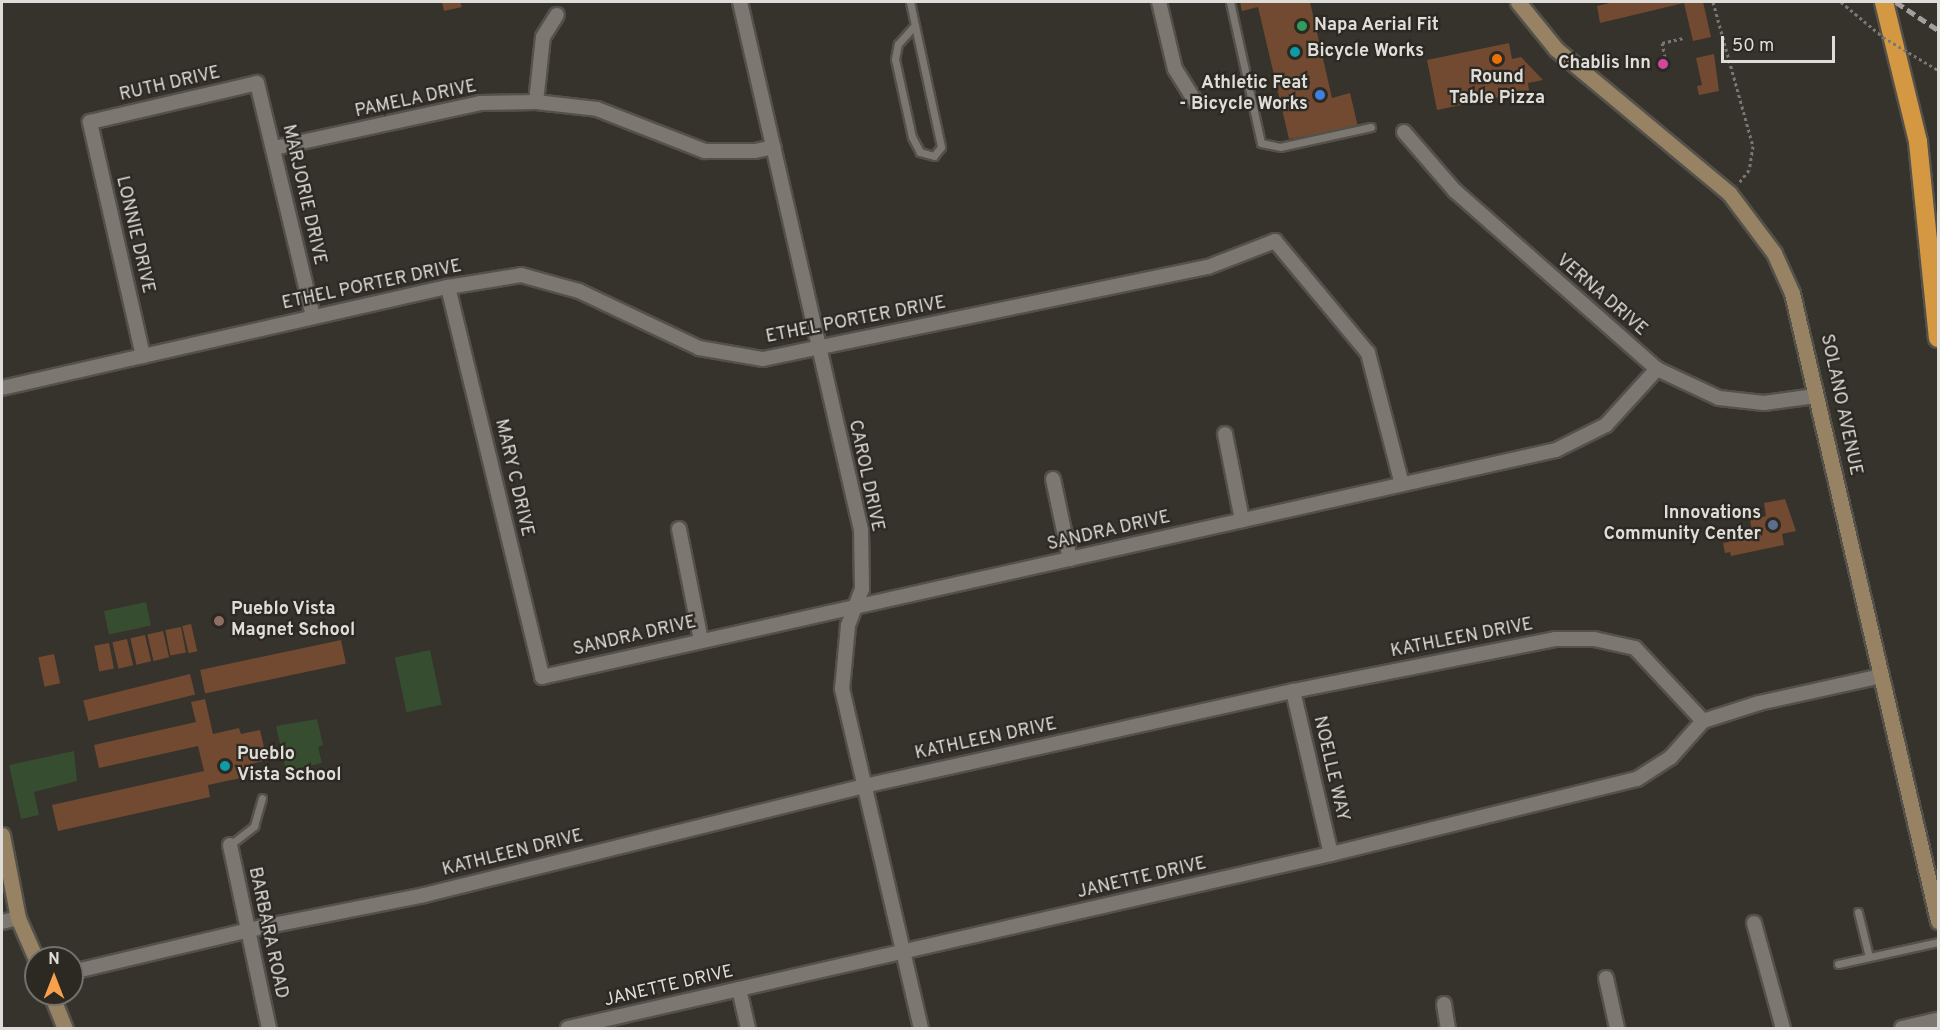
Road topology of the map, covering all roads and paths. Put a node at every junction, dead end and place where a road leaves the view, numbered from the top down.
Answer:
1 (740, 2) edge
2 (910, 2) edge
3 (1159, 2) edge
4 (1230, 2) edge
5 (1518, 2) edge
6 (1713, 2) edge
7 (1841, 2) edge
8 (1884, 2) edge
9 (557, 15) dead end
10 (915, 25) junction
11 (1684, 38) dead end
12 (1665, 57) dead end
13 (1938, 70) edge
14 (257, 83) joint
15 (536, 102) junction
16 (1196, 102) dead end
17 (90, 122) joint
18 (1371, 127) dead end
19 (1404, 132) dead end
20 (774, 147) junction
21 (274, 148) junction
22 (1729, 194) junction
23 (448, 287) junction
24 (313, 316) junction
25 (1938, 338) edge
26 (819, 348) junction
27 (143, 356) junction
28 (1657, 369) junction
29 (2, 387) edge
30 (1816, 396) junction
31 (1225, 434) dead end
32 (1053, 480) dead end
33 (1402, 483) junction
34 (1242, 520) junction
35 (679, 529) dead end
36 (1070, 559) junction
37 (855, 607) junction
38 (701, 640) junction
39 (1882, 676) junction
40 (542, 677) joint
41 (1293, 691) junction
42 (1703, 721) junction
43 (864, 786) junction
44 (262, 798) dead end
45 (2, 835) edge
46 (230, 845) joint
47 (1331, 854) junction
48 (1858, 912) dead end
49 (18, 918) junction
50 (1938, 921) edge
51 (2, 922) edge
52 (1754, 922) dead end
53 (247, 931) junction
54 (1938, 942) edge
55 (30, 946) edge
56 (904, 951) junction
57 (1869, 957) junction
58 (1838, 964) dead end
59 (84, 969) edge
60 (1606, 978) dead end
61 (739, 989) junction
62 (1444, 1004) dead end
63 (56, 1006) edge
64 (1938, 1020) edge
65 (596, 1025) edge
66 (65, 1029) edge
67 (269, 1029) edge
68 (568, 1029) edge
69 (748, 1029) edge
70 (921, 1029) edge
71 (1448, 1029) edge
72 (1617, 1029) edge
73 (1783, 1029) edge
74 (1902, 1029) edge

1 - 20 street, CAROL DRIVE
2 - 10 lane
3 - 16 street
4 - 18 lane
5 - 22 street, SOLANO AVENUE
6 - 22 path
7 - 13 path, bridge
8 - 25 highway
9 - 15 street
10 - 10 lane
11 - 12 path
14 - 17 street, RUTH DRIVE
14 - 21 street, MARJORIE DRIVE
15 - 20 street, PAMELA DRIVE
15 - 21 street, PAMELA DRIVE
17 - 27 street, LONNIE DRIVE
19 - 28 street, VERNA DRIVE
20 - 26 street, CAROL DRIVE
21 - 24 street, MARJORIE DRIVE
22 - 30 street, SOLANO AVENUE
23 - 24 street, ETHEL PORTER DRIVE
23 - 26 street, ETHEL PORTER DRIVE
23 - 40 street, MARY C DRIVE
24 - 27 street, ETHEL PORTER DRIVE
26 - 33 street, ETHEL PORTER DRIVE
26 - 37 street, CAROL DRIVE
27 - 29 street, ETHEL PORTER DRIVE
28 - 30 street, VERNA DRIVE
28 - 33 street, SANDRA DRIVE
30 - 39 street, SOLANO AVENUE
31 - 34 street
32 - 36 street
33 - 34 street, SANDRA DRIVE
34 - 36 street, SANDRA DRIVE
35 - 38 street
36 - 37 street, SANDRA DRIVE
37 - 38 street, SANDRA DRIVE
37 - 43 street, CAROL DRIVE
38 - 40 street, SANDRA DRIVE
39 - 42 street
39 - 50 street, SOLANO AVENUE
41 - 42 street, KATHLEEN DRIVE
41 - 43 street, KATHLEEN DRIVE
41 - 47 street, NOELLE WAY
42 - 47 street, JANETTE DRIVE
43 - 53 street, KATHLEEN DRIVE
43 - 56 street, CAROL DRIVE
44 - 46 lane
45 - 49 street
46 - 53 street, BARBARA ROAD
47 - 56 street, JANETTE DRIVE
48 - 57 lane
49 - 51 street
49 - 55 street
52 - 73 street
53 - 59 street, KATHLEEN DRIVE
53 - 67 street, BARBARA ROAD
54 - 57 lane
56 - 61 street, JANETTE DRIVE
56 - 70 street, CAROL DRIVE
57 - 58 lane
60 - 72 street
61 - 65 street, JANETTE DRIVE
61 - 69 street
62 - 71 street
63 - 66 street
64 - 74 street
65 - 68 street, JANETTE DRIVE

